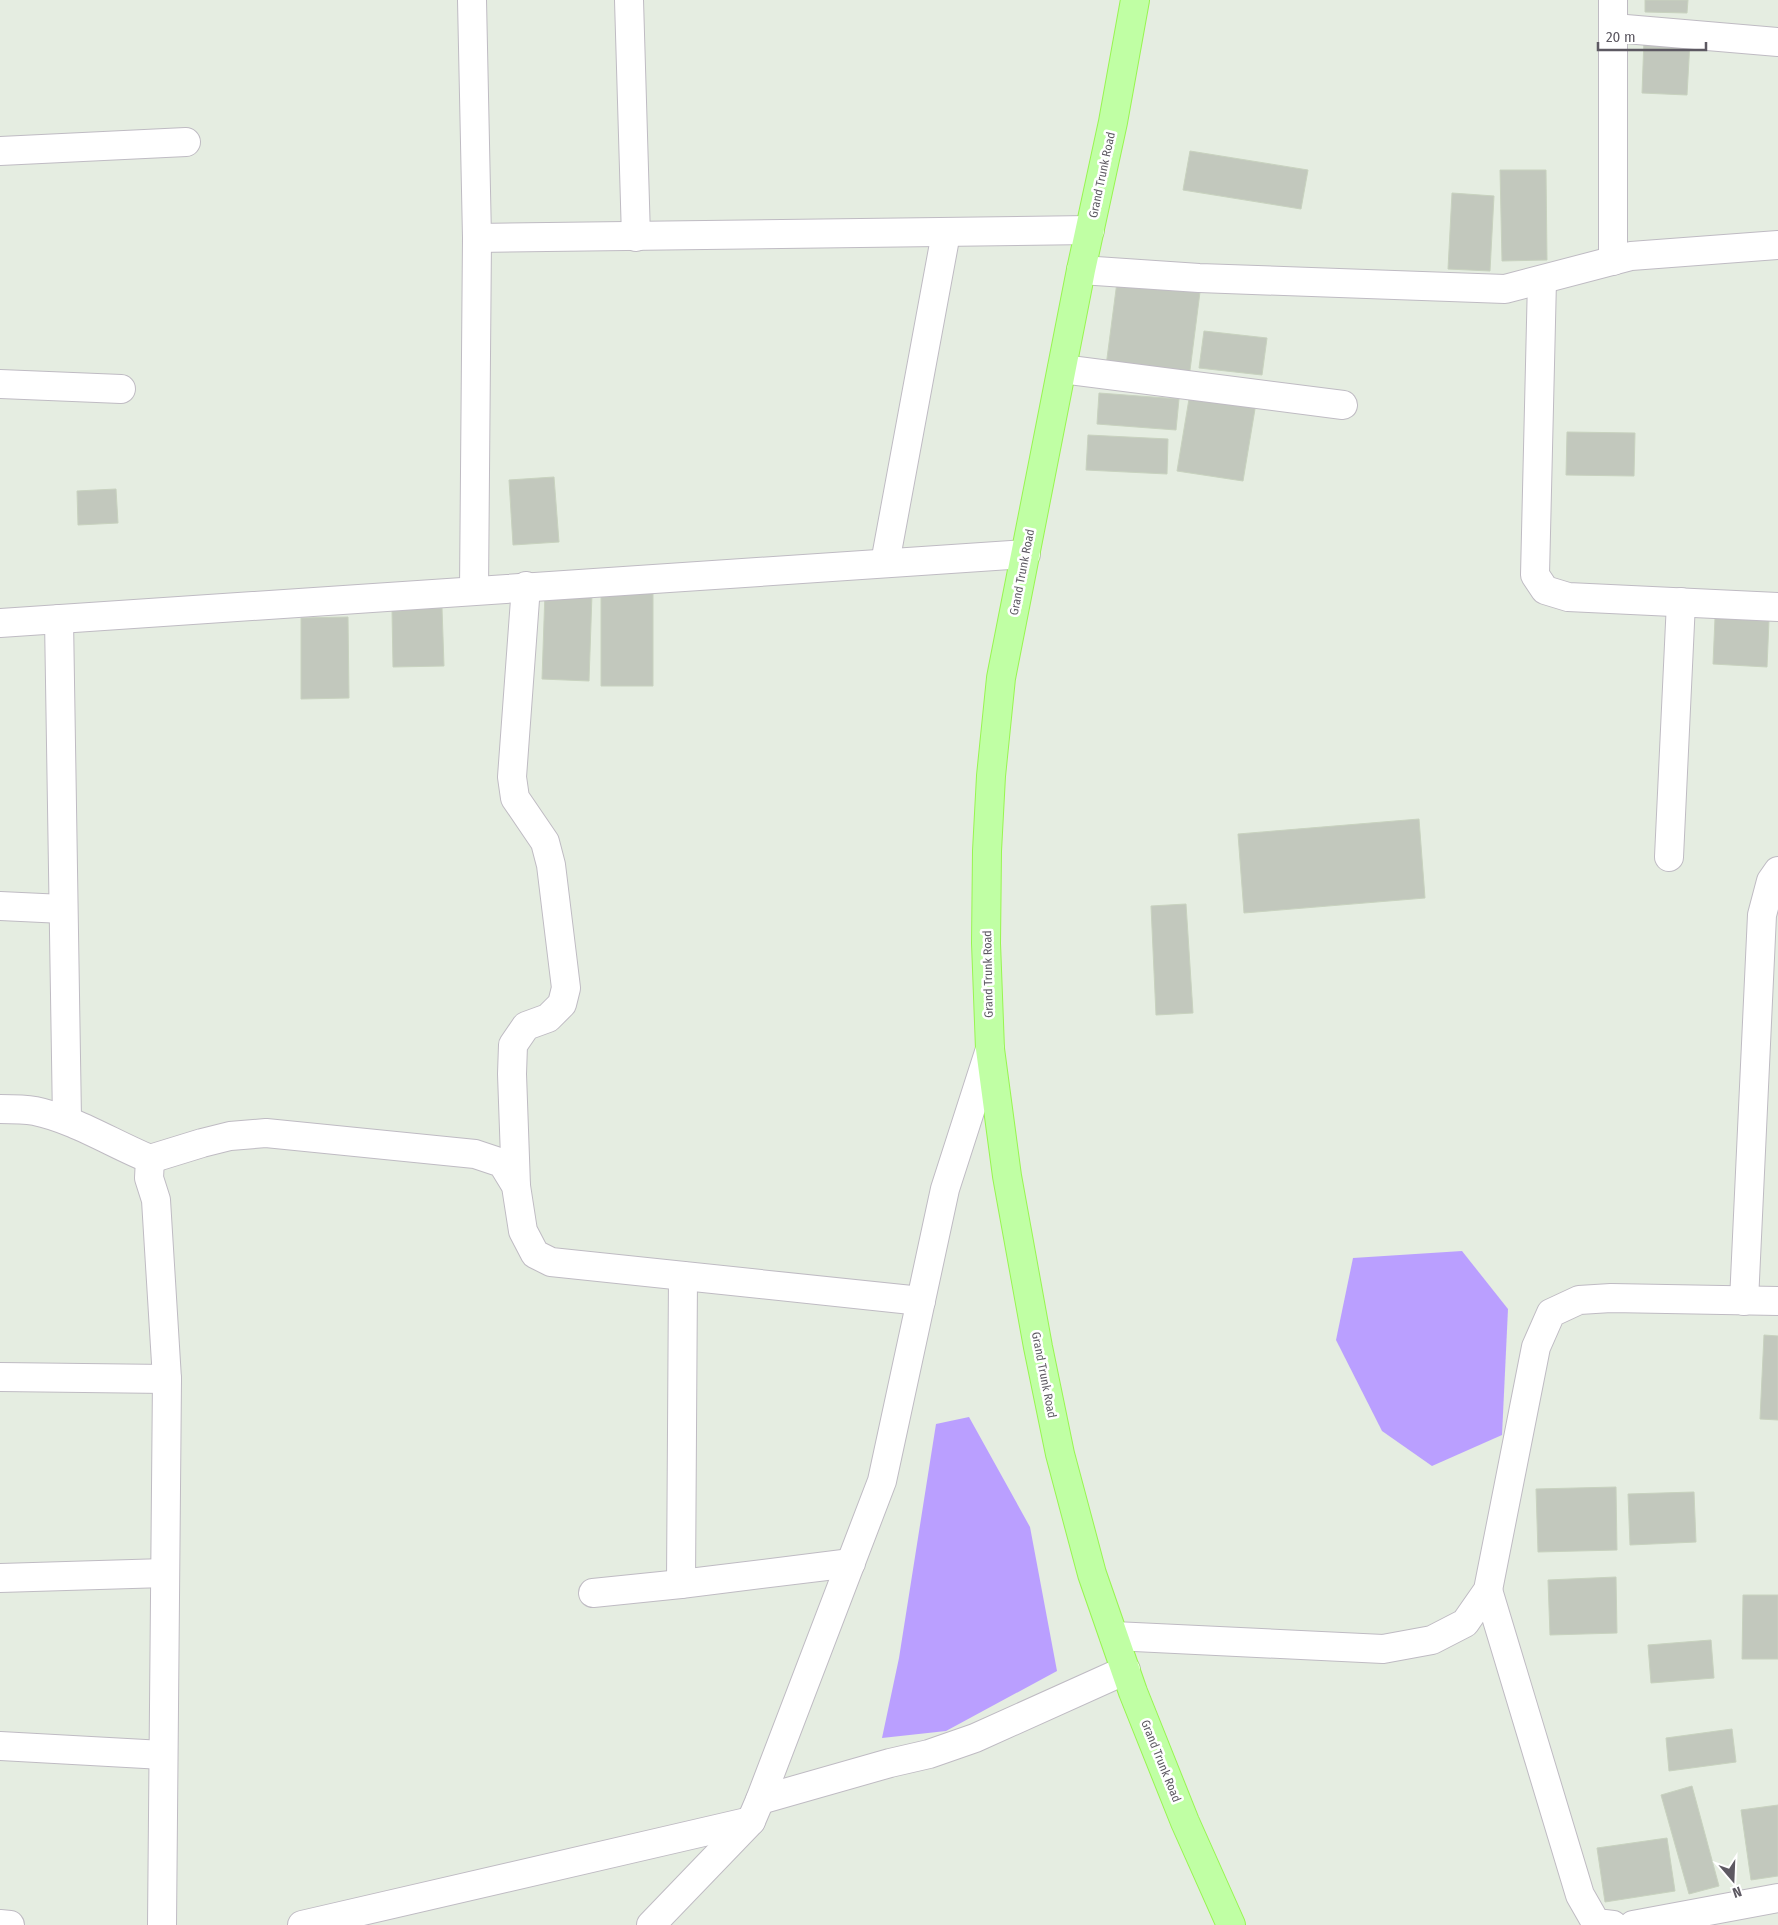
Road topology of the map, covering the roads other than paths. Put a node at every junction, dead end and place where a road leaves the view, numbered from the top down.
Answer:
1 (472, 0) edge
2 (629, 0) edge
3 (1134, 0) edge
4 (1613, 0) edge
5 (1614, 28) junction
6 (1778, 42) edge
7 (186, 142) dead end
8 (0, 151) edge
9 (1090, 230) junction
10 (946, 233) junction
11 (636, 237) junction
12 (477, 238) junction
13 (1778, 245) edge
14 (1612, 261) junction
15 (1081, 270) junction
16 (1542, 280) junction
17 (1062, 369) junction
18 (0, 384) edge
19 (121, 389) dead end
20 (1342, 405) dead end
21 (1026, 554) junction
22 (885, 563) junction
23 (526, 586) junction
24 (474, 590) junction
25 (1681, 602) junction
26 (1778, 607) edge
27 (59, 619) junction
28 (0, 623) edge
29 (1670, 857) dead end
30 (1778, 871) edge
31 (0, 906) edge
32 (63, 909) junction
33 (990, 1049) junction
34 (0, 1109) edge
35 (67, 1120) junction
36 (150, 1159) junction
37 (516, 1186) junction
38 (683, 1276) junction
39 (921, 1300) junction
40 (1744, 1301) junction
41 (1778, 1301) edge
42 (0, 1377) edge
43 (167, 1379) junction
44 (851, 1563) junction
45 (165, 1573) junction
46 (0, 1578) edge
47 (681, 1584) junction
48 (1488, 1590) junction
49 (593, 1593) dead end
50 (1114, 1636) junction
51 (1126, 1670) junction
52 (0, 1746) edge
53 (164, 1755) junction
54 (755, 1810) junction
55 (1778, 1898) edge
56 (404, 1914) edge
57 (0, 1924) edge
58 (10, 1925) edge
59 (162, 1925) edge
60 (302, 1925) edge
61 (651, 1925) edge
62 (1231, 1925) edge
63 (1613, 1925) edge
64 (1633, 1925) edge

1 - 12 street
2 - 11 street
3 - 9 main road, Grand Trunk Road
4 - 5 street
5 - 6 street
5 - 14 street
7 - 8 street
9 - 10 street
9 - 15 main road, Grand Trunk Road
10 - 11 street
10 - 22 street
11 - 12 street
12 - 24 street
13 - 14 street
14 - 16 street
15 - 16 street
15 - 17 main road, Grand Trunk Road
16 - 25 street
17 - 20 street
17 - 21 main road, Grand Trunk Road
18 - 19 street
21 - 22 street
21 - 33 main road, Grand Trunk Road
22 - 23 street
23 - 24 street
23 - 37 street
24 - 27 street
25 - 26 street
25 - 29 street
27 - 28 street
27 - 32 street
30 - 40 street
31 - 32 street
32 - 35 street
33 - 39 street
33 - 50 main road, Grand Trunk Road
34 - 35 street
35 - 36 street
36 - 37 street
36 - 43 street
37 - 38 street
38 - 39 street
38 - 47 street
39 - 44 street
40 - 41 street
40 - 48 street
42 - 43 street
43 - 45 street
44 - 47 street
44 - 54 street
45 - 46 street
45 - 53 street
47 - 49 street
48 - 50 street
48 - 63 street
50 - 51 main road, Grand Trunk Road
51 - 54 street
51 - 62 main road, Grand Trunk Road
52 - 53 street
53 - 59 street
54 - 56 street
54 - 61 street
55 - 64 street
56 - 60 street
57 - 58 street

